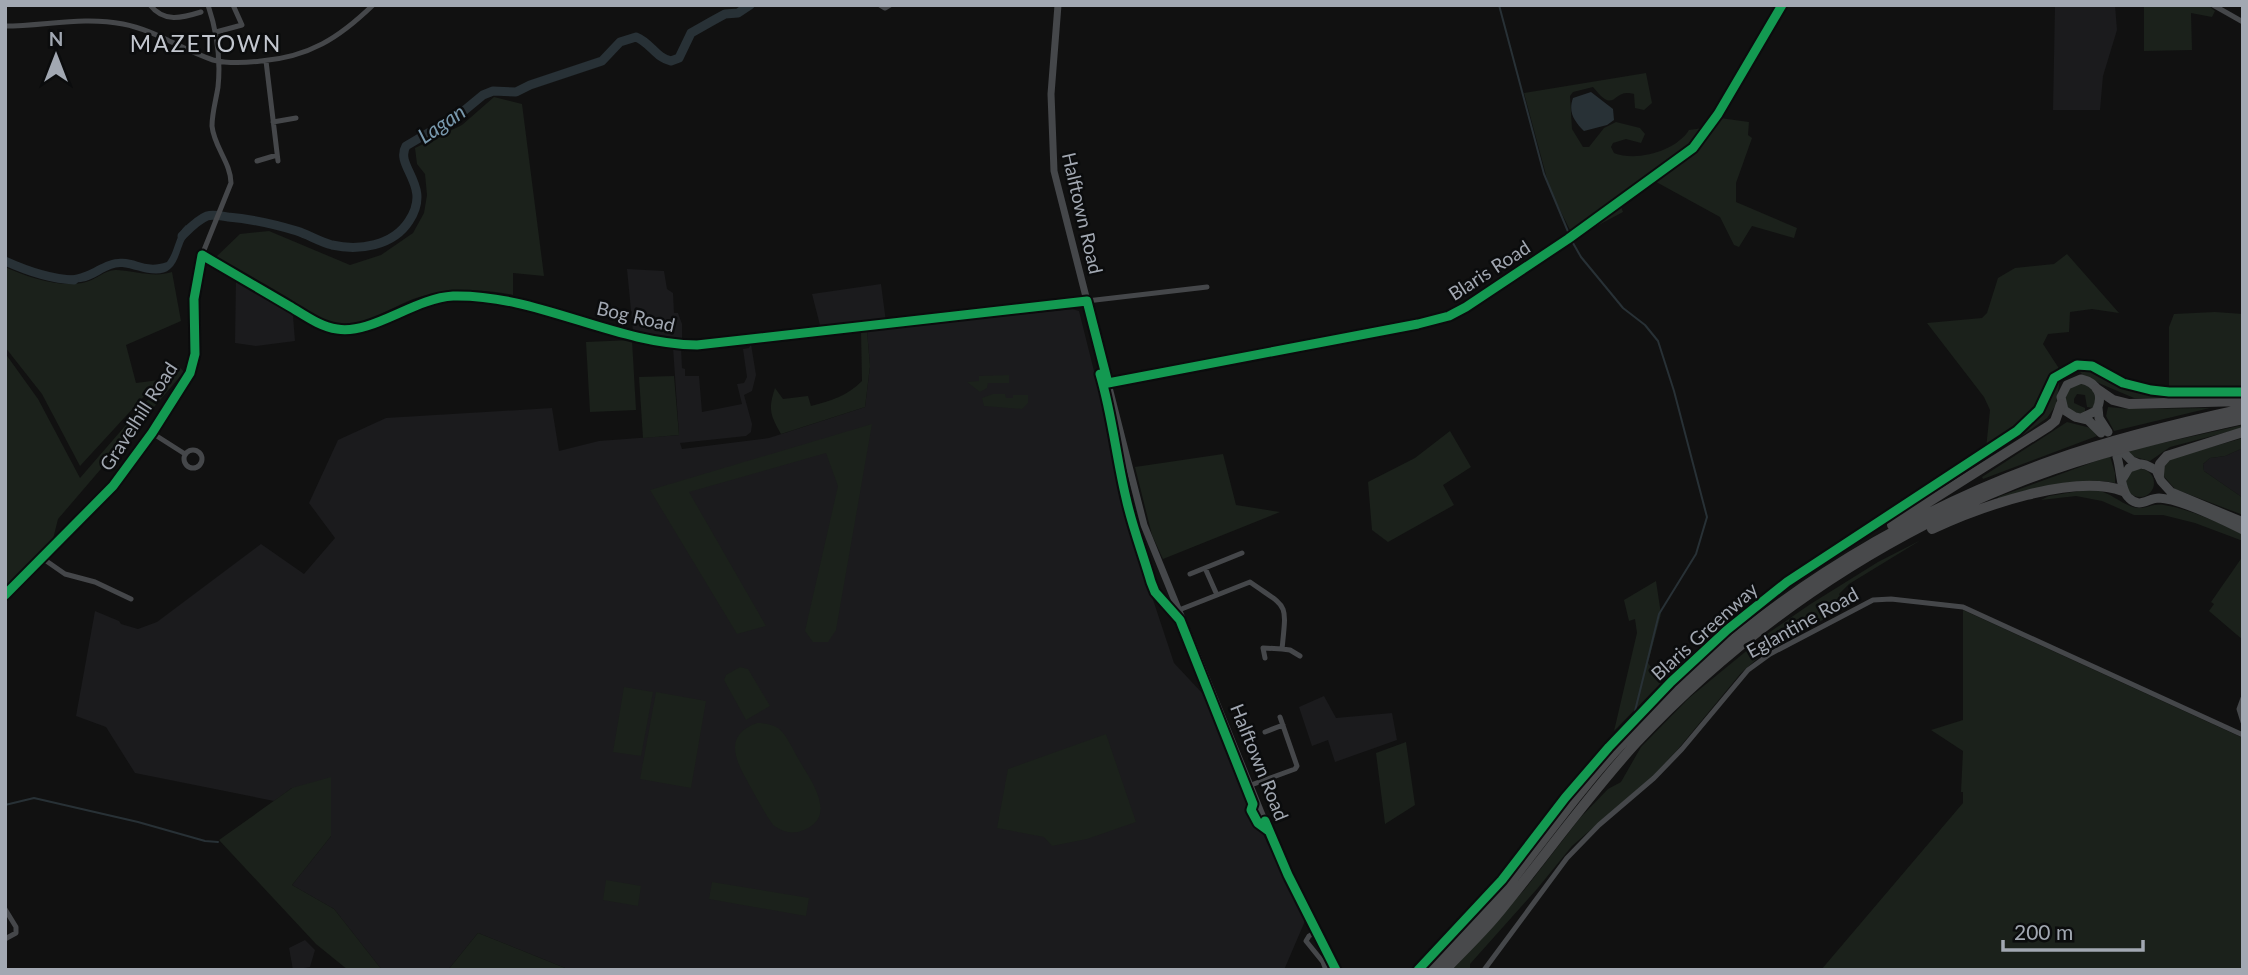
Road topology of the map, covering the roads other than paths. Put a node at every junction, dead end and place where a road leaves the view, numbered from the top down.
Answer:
1 (150, 5) edge
2 (208, 5) edge
3 (233, 5) edge
4 (373, 5) edge
5 (880, 5) edge
6 (890, 5) edge
7 (1058, 5) edge
8 (1782, 5) edge
9 (2213, 5) edge
10 (201, 12) dead end
11 (2243, 22) edge
12 (5, 26) edge
13 (216, 32) junction
14 (220, 61) junction
15 (267, 61) junction
16 (293, 116) dead end
17 (273, 122) junction
18 (257, 161) dead end
19 (202, 255) junction
20 (1207, 287) dead end
21 (1087, 301) junction
22 (1108, 383) junction
23 (2097, 388) junction
24 (2243, 401) edge
25 (2062, 404) junction
26 (2099, 406) junction
27 (2243, 409) edge
28 (2081, 418) junction
29 (2243, 419) edge
30 (2243, 432) edge
31 (152, 433) junction
32 (185, 454) dead end
33 (2141, 464) junction
34 (2123, 478) junction
35 (2160, 478) junction
36 (2123, 491) junction
37 (2155, 498) junction
38 (2243, 522) edge
39 (2243, 530) edge
40 (1871, 544) junction
41 (1242, 553) dead end
42 (42, 558) junction
43 (1864, 559) junction
44 (1205, 568) junction
45 (1190, 574) dead end
46 (5, 595) edge
47 (1217, 595) junction
48 (131, 599) dead end
49 (1179, 610) junction
50 (1282, 649) junction
51 (1300, 656) dead end
52 (1265, 658) dead end
53 (2243, 698) edge
54 (1280, 717) dead end
55 (2243, 723) edge
56 (1283, 725) junction
57 (1265, 732) dead end
58 (2241, 734) edge
59 (1251, 785) junction
60 (5, 909) edge
61 (1317, 931) junction
62 (5, 939) edge
63 (1326, 970) edge
64 (1336, 970) edge
65 (1432, 970) edge
66 (1445, 970) edge
67 (1484, 970) edge

1 - 10 street
2 - 13 street, Gravelhill Road
3 - 13 street
4 - 15 street
5 - 6 street
7 - 21 street, Halftown Road
8 - 22 street, Blaris Road
9 - 11 street
12 - 14 street
13 - 14 street, Gravelhill Road
14 - 15 street
14 - 19 street, Gravelhill Road
15 - 17 street
16 - 17 street
17 - 18 street
19 - 21 street, Bog Road
19 - 31 street, Gravelhill Road
20 - 21 street, Bog Road
21 - 22 street, Halftown Road
22 - 49 street, Halftown Road
23 - 24 highway
23 - 25 highway
23 - 26 highway
25 - 28 highway
25 - 40 highway
26 - 28 highway
26 - 28 highway
27 - 40 highway
29 - 43 highway
30 - 35 highway
31 - 32 street
31 - 42 street, Gravelhill Road
33 - 34 highway
33 - 34 highway
33 - 35 highway
34 - 36 highway
35 - 37 highway
35 - 38 highway
36 - 37 highway
36 - 43 highway
37 - 39 highway
40 - 65 highway
41 - 44 street
42 - 46 street, Gravelhill Road
42 - 48 street
43 - 66 highway
44 - 45 street
44 - 47 street
47 - 49 street
47 - 50 street
49 - 59 street, Halftown Road
50 - 51 street
50 - 52 street
53 - 55 street
54 - 56 street
55 - 58 street
56 - 57 street
56 - 59 street
58 - 67 street, Eglantine Road
59 - 61 street, Halftown Road
60 - 62 street
61 - 63 street, Halftown Road
61 - 64 street, Halftown Road

